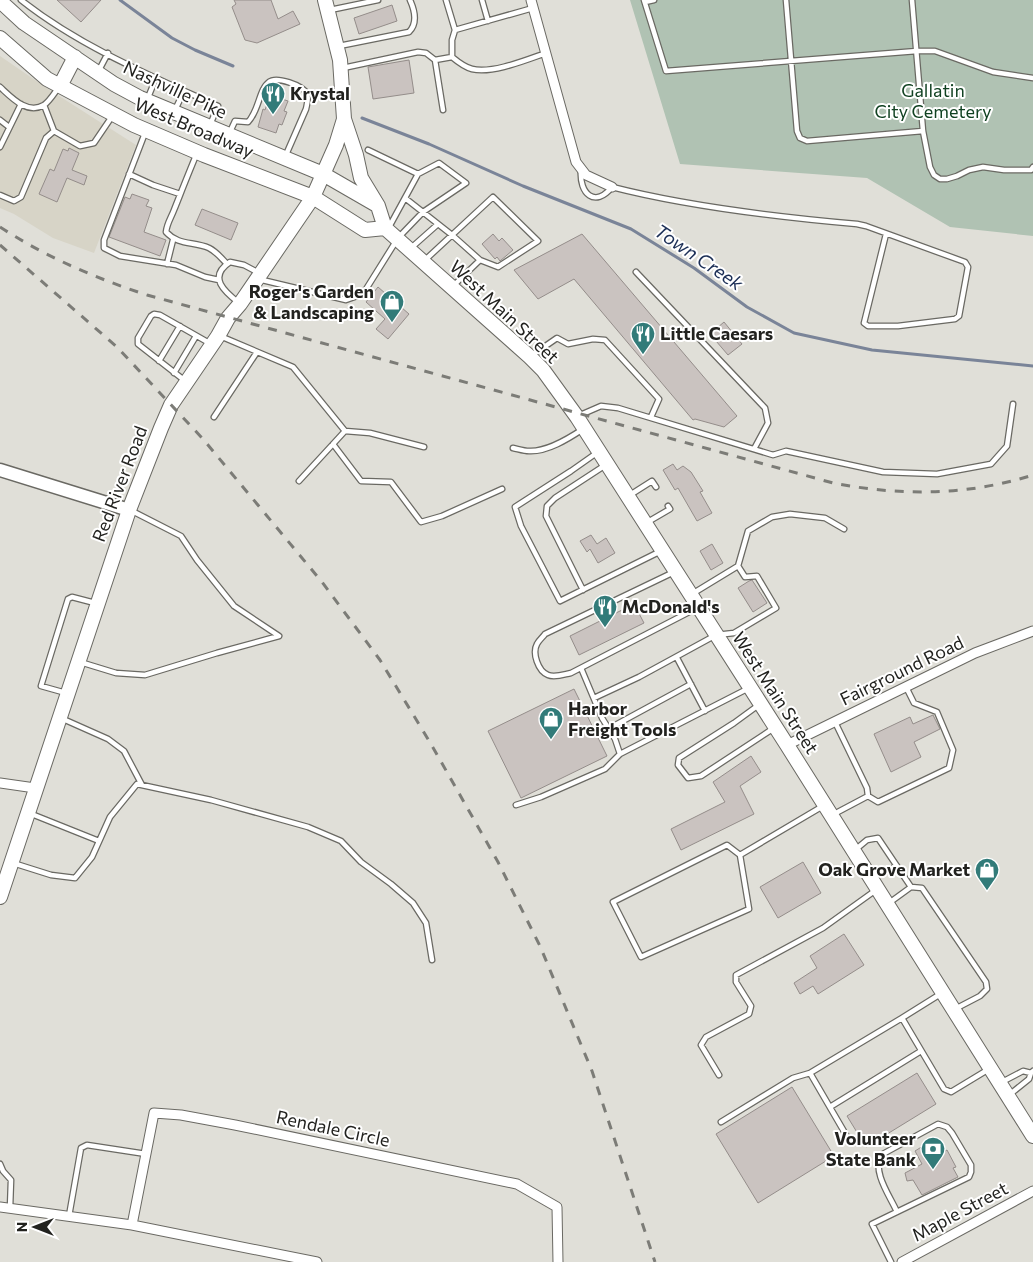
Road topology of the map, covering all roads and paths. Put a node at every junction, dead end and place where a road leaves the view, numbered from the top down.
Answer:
1 (21, 0) edge
2 (378, 0) edge
3 (410, 0) edge
4 (446, 0) edge
5 (482, 0) edge
6 (654, 0) edge
7 (786, 0) edge
8 (912, 0) edge
9 (0, 1) edge
10 (645, 1) edge
11 (532, 4) edge
12 (326, 5) edge
13 (35, 11) junction
14 (488, 21) junction
15 (24, 23) junction
16 (455, 30) junction
17 (0, 38) edge
18 (337, 47) junction
19 (546, 52) junction
20 (916, 52) junction
21 (108, 54) junction
22 (75, 57) junction
23 (452, 57) junction
24 (435, 60) junction
25 (791, 62) junction
26 (341, 68) junction
27 (98, 73) junction
28 (156, 78) junction
29 (1033, 78) edge
30 (60, 86) junction
31 (0, 87) edge
32 (184, 91) junction
33 (147, 101) junction
34 (21, 104) junction
35 (44, 105) junction
36 (442, 110) dead end
37 (174, 112) junction
38 (113, 114) junction
39 (344, 119) junction
40 (0, 120) edge
41 (9, 128) junction
42 (209, 128) junction
43 (54, 130) junction
44 (146, 130) junction
45 (923, 132) junction
46 (228, 135) junction
47 (0, 147) edge
48 (368, 150) dead end
49 (198, 152) junction
50 (285, 158) junction
51 (1033, 167) edge
52 (581, 169) junction
53 (129, 174) junction
54 (323, 174) junction
55 (418, 174) junction
56 (612, 187) junction
57 (180, 194) junction
58 (0, 195) edge
59 (313, 197) junction
60 (405, 198) junction
61 (378, 206) junction
62 (423, 212) junction
63 (438, 224) junction
64 (390, 232) junction
65 (886, 234) junction
66 (452, 235) junction
67 (173, 240) junction
68 (410, 249) junction
69 (480, 260) junction
70 (424, 262) junction
71 (166, 264) junction
72 (227, 264) junction
73 (636, 272) dead end
74 (259, 276) junction
75 (220, 280) junction
76 (452, 287) junction
77 (240, 304) junction
78 (180, 326) junction
79 (196, 336) junction
80 (215, 341) junction
81 (257, 352) junction
82 (530, 357) junction
83 (159, 361) junction
84 (174, 373) junction
85 (187, 382) junction
86 (1013, 404) dead end
87 (214, 418) dead end
88 (650, 418) junction
89 (580, 422) junction
90 (345, 431) junction
91 (334, 444) junction
92 (424, 447) dead end
93 (513, 448) dead end
94 (754, 449) junction
95 (599, 451) junction
96 (607, 464) junction
97 (0, 470) edge
98 (299, 481) dead end
99 (656, 487) dead end
100 (502, 488) dead end
101 (628, 496) junction
102 (668, 506) dead end
103 (129, 510) junction
104 (645, 524) junction
105 (844, 530) dead end
106 (662, 550) junction
107 (738, 566) junction
108 (675, 571) junction
109 (583, 590) junction
110 (690, 595) junction
111 (97, 604) junction
112 (698, 607) junction
113 (1033, 630) edge
114 (716, 635) junction
115 (677, 658) junction
116 (78, 661) junction
117 (581, 668) junction
118 (691, 684) junction
119 (906, 687) junction
120 (750, 688) junction
121 (67, 694) junction
122 (594, 698) junction
123 (760, 704) junction
124 (705, 711) junction
125 (59, 717) junction
126 (835, 722) junction
127 (775, 727) junction
128 (608, 728) junction
129 (787, 746) junction
130 (620, 754) junction
131 (0, 783) edge
132 (142, 785) junction
133 (35, 788) junction
134 (868, 796) junction
135 (516, 805) dead end
136 (828, 810) junction
137 (28, 813) junction
138 (99, 842) junction
139 (853, 851) junction
140 (740, 855) junction
141 (12, 863) junction
142 (897, 866) junction
143 (874, 884) junction
144 (911, 887) junction
145 (0, 896) edge
146 (887, 904) junction
147 (432, 960) dead end
148 (943, 993) junction
149 (953, 1010) junction
150 (902, 1018) junction
151 (921, 1051) junction
152 (990, 1068) junction
153 (1032, 1072) edge
154 (810, 1073) junction
155 (719, 1075) dead end
156 (1000, 1083) junction
157 (1008, 1096) junction
158 (830, 1107) junction
159 (721, 1122) dead end
160 (1033, 1136) edge
161 (849, 1140) dead end
162 (146, 1154) junction
163 (0, 1164) edge
164 (1033, 1191) edge
165 (0, 1206) edge
166 (10, 1208) junction
167 (897, 1212) junction
168 (69, 1216) junction
169 (132, 1226) junction
170 (317, 1262) edge
171 (558, 1262) edge
172 (891, 1262) edge
173 (902, 1262) edge

1 - 13 lane
2 - 12 lane
3 - 18 lane
4 - 16 lane
5 - 14 lane
6 - 10 lane
7 - 25 lane
8 - 20 lane
9 - 15 main road, Nashville Pike
10 - 25 lane
11 - 14 lane
11 - 19 street
12 - 18 main road
13 - 15 lane
13 - 21 lane
14 - 16 lane
15 - 22 main road, Nashville Pike
16 - 23 lane
17 - 30 main road, West Broadway
18 - 26 main road
19 - 23 lane
19 - 52 street
20 - 25 lane
20 - 29 lane
20 - 45 lane
21 - 27 lane
21 - 28 lane
22 - 27 main road, Nashville Pike
22 - 30 main road
23 - 24 lane
24 - 26 lane
24 - 36 lane
25 - 45 lane
26 - 39 main road
27 - 33 main road, Nashville Pike
28 - 32 lane
28 - 33 lane
30 - 35 lane
30 - 38 main road, West Broadway
31 - 34 lane
32 - 37 lane
32 - 42 lane
33 - 37 main road, Nashville Pike
34 - 35 lane
34 - 41 lane
35 - 43 lane
37 - 42 main road, Nashville Pike
38 - 43 lane
38 - 44 main road, West Broadway
39 - 54 main road, Red River Road
39 - 61 main road, West Main Street
40 - 41 lane
41 - 47 lane
42 - 46 main road, Nashville Pike
43 - 58 lane
44 - 49 main road, West Broadway
44 - 53 lane
45 - 51 lane
46 - 50 main road, Nashville Pike
46 - 50 lane
48 - 55 lane
49 - 57 lane
49 - 59 main road, West Broadway
50 - 54 main road, Nashville Pike
52 - 56 street
52 - 56 lane
53 - 57 lane
53 - 71 lane
54 - 59 main road, Red River Road
54 - 61 main road
55 - 60 lane
55 - 62 lane
56 - 65 lane
57 - 67 lane
59 - 64 main road, West Broadway
59 - 74 main road, Red River Road
60 - 62 lane
60 - 64 lane
61 - 64 main road, West Main Street
62 - 63 lane
62 - 64 lane
63 - 66 lane
63 - 68 lane
64 - 68 main road, West Main Street
64 - 74 lane
65 - 65 lane
66 - 69 lane
66 - 69 lane
66 - 70 lane
67 - 71 lane
67 - 72 lane
68 - 70 main road, West Main Street
69 - 76 lane
70 - 76 main road, West Main Street
71 - 75 lane
72 - 74 lane
72 - 75 lane
73 - 94 lane
74 - 77 main road, Red River Road
75 - 77 lane
76 - 82 main road, West Main Street
77 - 80 main road, Red River Road
78 - 79 lane
78 - 83 lane
78 - 83 lane
79 - 80 lane
79 - 84 lane
80 - 81 lane
80 - 85 main road, Red River Road
81 - 87 lane
81 - 90 lane
82 - 88 lane
82 - 89 main road, West Main Street
83 - 84 lane
84 - 85 lane
85 - 103 main road, Red River Road
86 - 94 lane
88 - 89 lane
88 - 94 lane
89 - 93 lane
89 - 95 main road, West Main Street
90 - 91 lane
90 - 92 lane
91 - 98 lane
91 - 100 lane
95 - 96 main road, West Main Street
95 - 109 lane
96 - 101 main road, West Main Street
96 - 109 lane
97 - 103 street
99 - 101 lane
101 - 104 main road, West Main Street
102 - 104 lane
103 - 111 main road, Red River Road
103 - 116 lane
104 - 106 main road, West Main Street
105 - 107 lane
106 - 108 main road, West Main Street
106 - 109 lane
107 - 110 lane
107 - 114 lane
108 - 110 main road, West Main Street
108 - 117 lane
110 - 112 main road, West Main Street
111 - 116 main road, Red River Road
111 - 121 lane
112 - 114 main road, West Main Street
112 - 117 lane
113 - 119 street, Fairground Road
114 - 115 lane
114 - 120 main road, West Main Street
115 - 118 lane
115 - 122 lane
116 - 121 main road, Red River Road
117 - 122 lane
118 - 124 lane
118 - 128 lane
119 - 126 street, Fairground Road
119 - 134 lane
120 - 123 main road, West Main Street
120 - 124 lane
121 - 125 main road, Red River Road
122 - 128 lane
123 - 127 main road, West Main Street
123 - 127 lane
124 - 130 lane
125 - 132 lane
125 - 133 main road, Red River Road
126 - 129 street, Fairground Road
126 - 134 lane
127 - 129 main road, West Main Street
128 - 130 lane
129 - 136 main road, West Main Street
130 - 135 lane
131 - 133 street
132 - 138 lane
132 - 147 lane
133 - 137 main road, Red River Road
134 - 136 lane
136 - 139 main road, West Main Street
136 - 140 lane
137 - 138 lane
137 - 141 main road, Red River Road
138 - 141 lane
139 - 142 lane
139 - 143 main road, West Main Street
140 - 140 lane
141 - 145 main road, Red River Road
142 - 143 lane
142 - 144 lane
143 - 146 main road, West Main Street
143 - 155 lane
144 - 146 lane
144 - 149 lane
146 - 148 main road, West Main Street
148 - 149 main road, West Main Street
148 - 150 lane
149 - 152 main road, West Main Street
150 - 151 lane
150 - 154 lane
151 - 152 lane
151 - 158 lane
152 - 156 main road, West Main Street
153 - 156 lane
153 - 157 lane
154 - 158 lane
154 - 159 lane
156 - 157 main road, West Main Street
157 - 160 main road, West Main Street
158 - 161 lane
162 - 168 lane
162 - 169 street, Rendale Circle
162 - 171 street, Rendale Circle
163 - 166 lane
164 - 173 street, Maple Street
165 - 166 street
166 - 168 street
167 - 167 lane
167 - 172 lane
168 - 169 street
169 - 170 street

